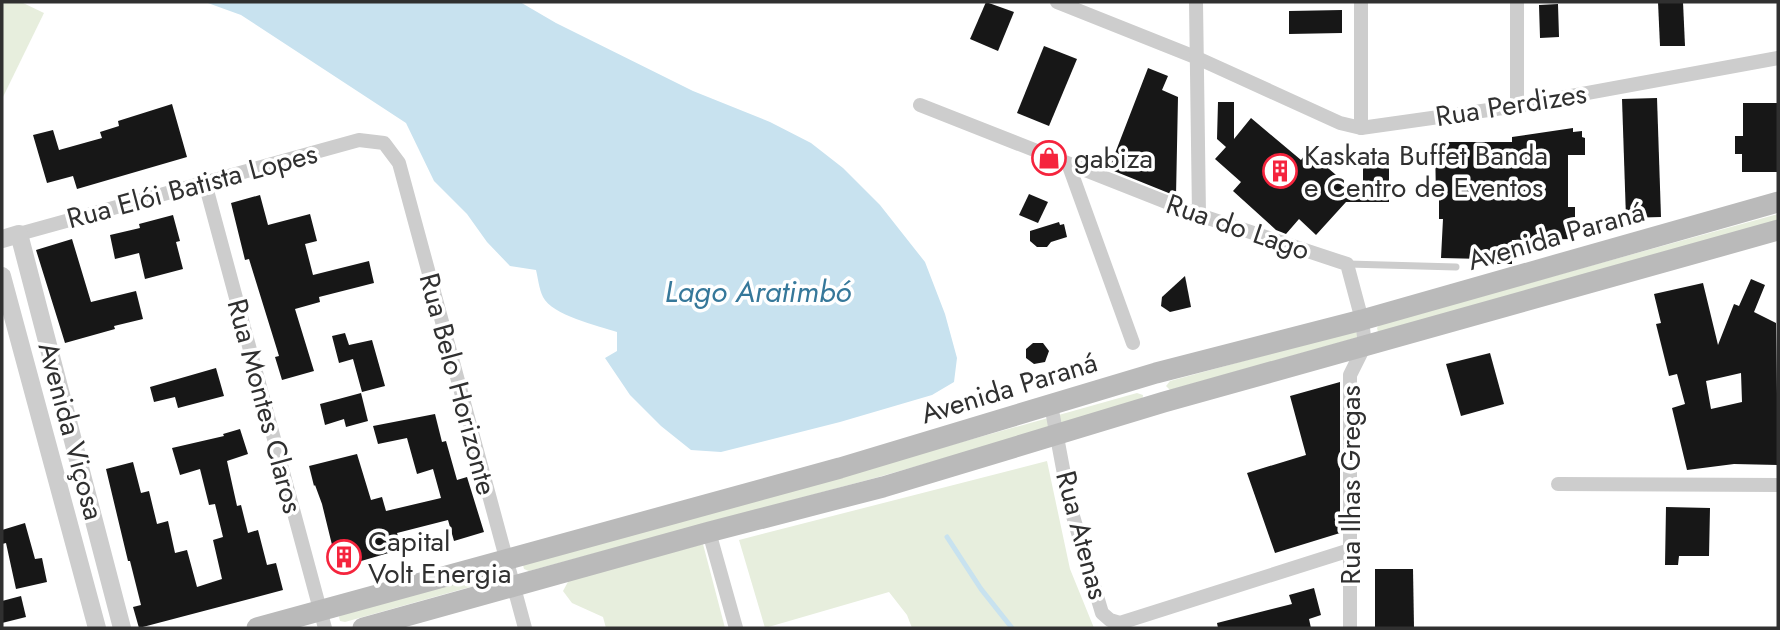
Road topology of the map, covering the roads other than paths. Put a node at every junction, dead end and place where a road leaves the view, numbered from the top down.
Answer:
1 (1057, 2) edge
2 (1196, 2) edge
3 (1361, 2) edge
4 (1517, 2) edge
5 (1195, 57) junction
6 (1778, 58) edge
7 (920, 105) dead end
8 (1517, 106) junction
9 (1361, 128) junction
10 (384, 143) joint
11 (1069, 166) junction
12 (205, 183) junction
13 (1778, 202) edge
14 (1199, 215) junction
15 (1778, 230) edge
16 (10, 237) edge
17 (1347, 264) junction
18 (1456, 267) dead end
19 (2, 276) edge
20 (1362, 320) junction
21 (1133, 343) dead end
22 (1365, 345) junction
23 (1051, 405) junction
24 (1058, 433) junction
25 (1558, 484) dead end
26 (1778, 485) edge
27 (709, 532) junction
28 (1350, 550) junction
29 (506, 560) junction
30 (513, 586) junction
31 (323, 619) edge
32 (97, 628) edge
33 (122, 628) edge
34 (257, 628) edge
35 (363, 628) edge
36 (525, 628) edge
37 (736, 628) edge
38 (1350, 628) edge

1 - 5 street, Rua Perdizes
2 - 5 street
3 - 9 street
4 - 8 street
5 - 9 street, Rua Perdizes
5 - 14 street
6 - 8 street, Rua Perdizes
7 - 11 street, Rua do Lago
8 - 9 street, Rua Perdizes
10 - 12 street, Rua Elói Batista Lopes
10 - 29 street, Rua Belo Horizonte
11 - 14 street, Rua do Lago
11 - 21 street
12 - 16 street, Rua Elói Batista Lopes
12 - 31 street, Rua Montes Claros
13 - 20 main road, Avenida Paraná
14 - 17 street, Rua do Lago
15 - 22 main road, Avenida Paraná
16 - 33 street, Avenida Viçosa
17 - 18 lane
17 - 20 street, Rua do Lago
19 - 32 street, Avenida Viçosa
20 - 22 street, Rua do Lago
20 - 23 main road, Avenida Paraná
22 - 24 main road, Avenida Paraná
22 - 28 street, Rua Ilhas Gregas
23 - 24 street, Rua Atenas
23 - 29 main road, Avenida Paraná
24 - 27 main road, Avenida Paraná
24 - 28 street, Rua Atenas
25 - 26 street
27 - 30 main road, Avenida Paraná
27 - 37 street
28 - 38 street, Rua Ilhas Gregas
29 - 30 street, Rua Belo Horizonte
29 - 31 main road, Avenida Paraná
30 - 35 main road, Avenida Paraná
30 - 36 street, Rua Belo Horizonte
31 - 34 main road, Avenida Paraná

